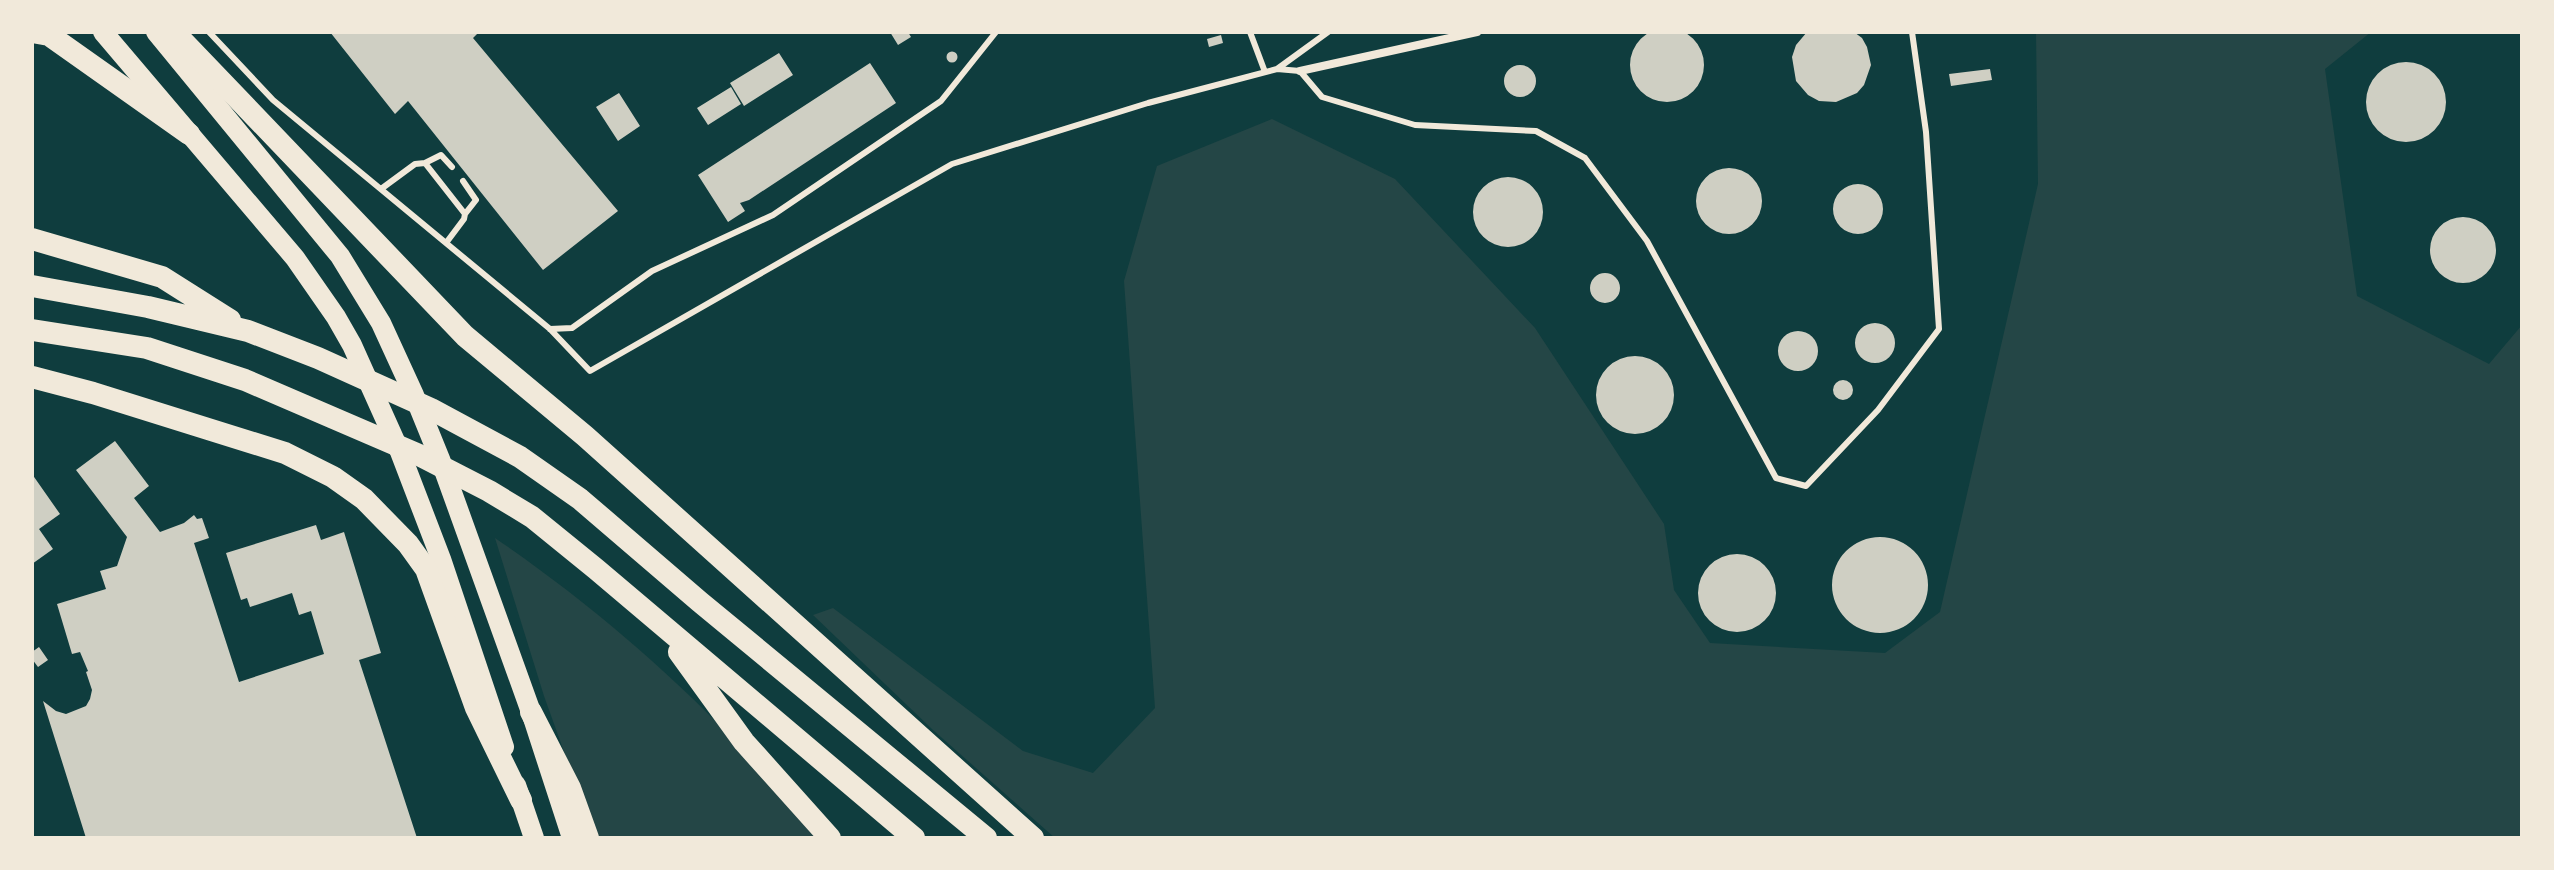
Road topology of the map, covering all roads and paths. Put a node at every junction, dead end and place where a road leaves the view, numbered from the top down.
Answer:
1 (32, 32) edge
2 (103, 32) edge
3 (156, 32) edge
4 (171, 32) edge
5 (209, 32) edge
6 (996, 32) edge
7 (1250, 32) edge
8 (1328, 32) edge
9 (1477, 32) edge
10 (1912, 32) edge
11 (1277, 69) junction
12 (1300, 71) junction
13 (1265, 72) junction
14 (189, 134) junction
15 (425, 163) junction
16 (452, 167) dead end
17 (463, 181) dead end
18 (381, 189) junction
19 (465, 214) junction
20 (32, 239) edge
21 (446, 243) junction
22 (32, 286) edge
23 (550, 329) junction
24 (32, 330) edge
25 (248, 331) junction
26 (32, 377) edge
27 (662, 628) junction
28 (531, 712) junction
29 (521, 800) junction
30 (534, 838) edge
31 (572, 838) edge
32 (588, 838) edge
33 (830, 838) edge
34 (914, 838) edge
35 (986, 838) edge
36 (1033, 838) edge

1 - 14 highway
2 - 14 highway
3 - 28 highway
4 - 36 highway
5 - 18 lane
6 - 23 lane
7 - 13 lane
8 - 11 lane
9 - 12 street
10 - 12 lane
11 - 12 lane
11 - 13 lane
13 - 23 lane
14 - 29 highway
15 - 16 lane
15 - 18 lane
15 - 19 lane
17 - 19 lane
18 - 21 lane
19 - 21 lane
20 - 25 highway
21 - 23 lane
22 - 25 highway
24 - 27 highway
25 - 35 highway
26 - 29 highway
27 - 33 highway
27 - 34 highway
28 - 31 highway
28 - 32 highway
29 - 30 highway

